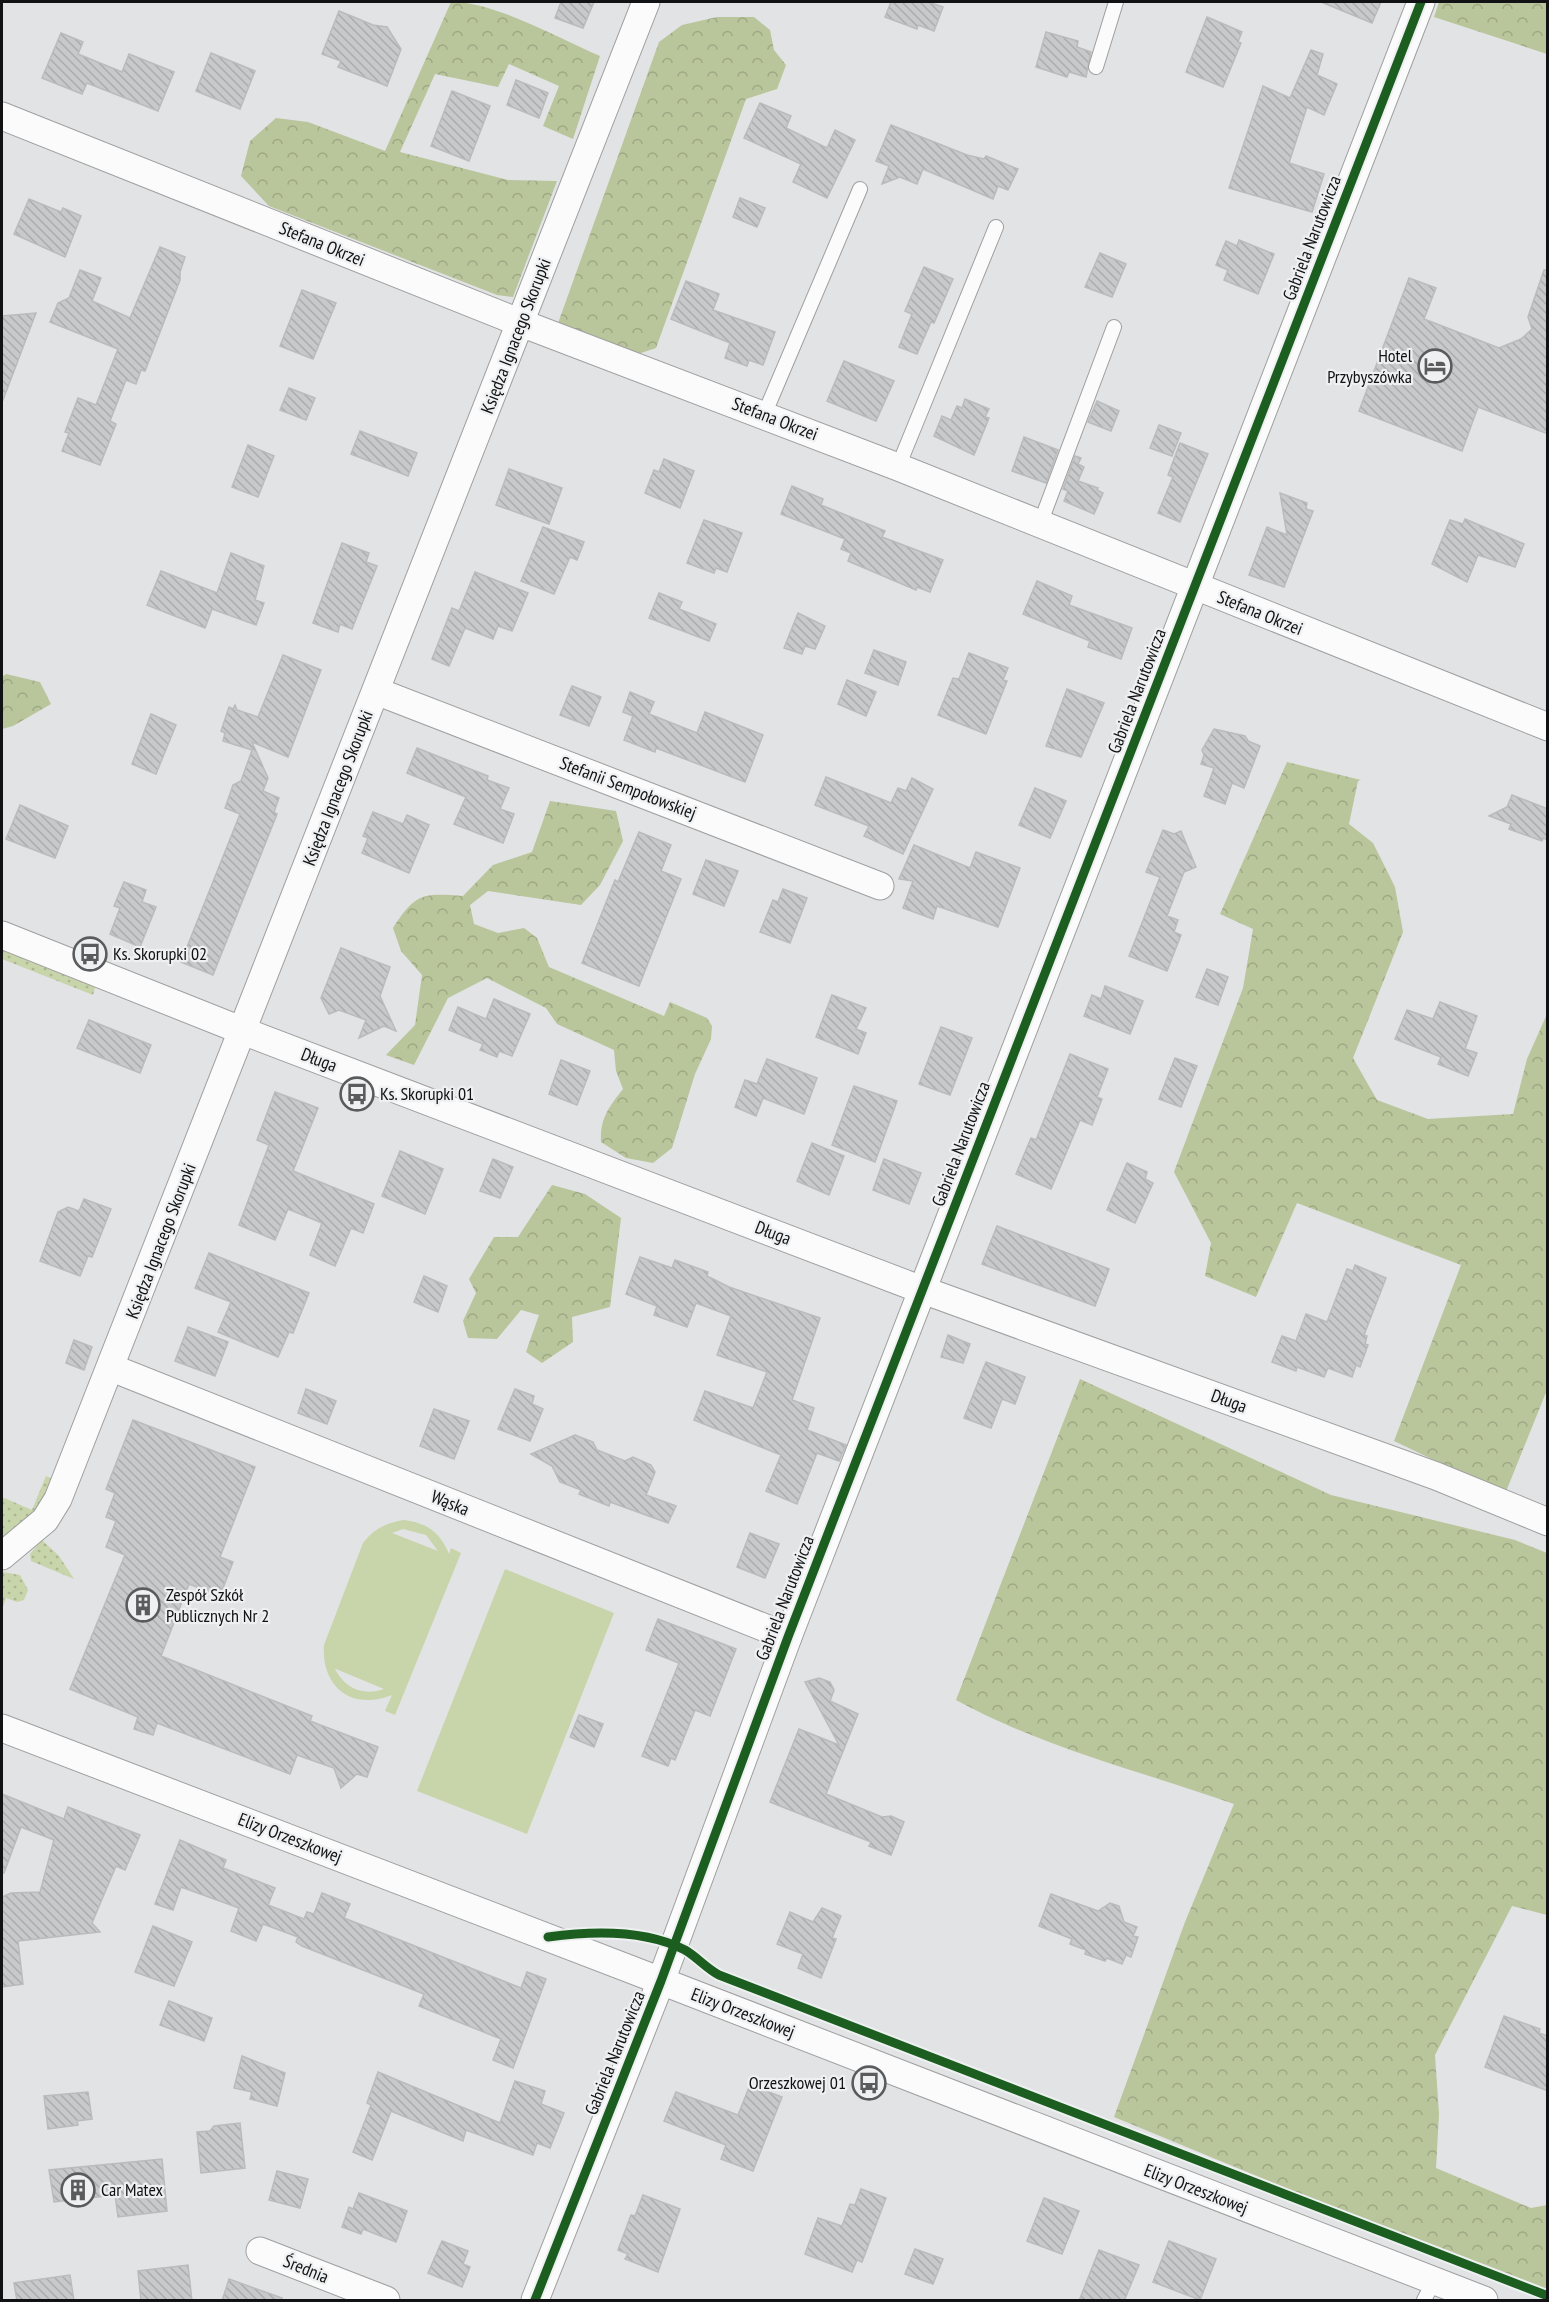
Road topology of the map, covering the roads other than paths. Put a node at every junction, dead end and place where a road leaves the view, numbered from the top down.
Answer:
1 (646, 2) edge
2 (1116, 2) edge
3 (1421, 2) edge
4 (1096, 67) dead end
5 (2, 116) edge
6 (860, 189) dead end
7 (996, 227) dead end
8 (521, 323) junction
9 (1114, 327) dead end
10 (764, 415) junction
11 (898, 467) junction
12 (1040, 524) junction
13 (1195, 588) junction
14 (376, 691) junction
15 (1548, 728) edge
16 (879, 886) dead end
17 (2, 934) edge
18 (243, 1031) junction
19 (922, 1290) junction
20 (112, 1368) junction
21 (1548, 1522) edge
22 (2, 1556) edge
23 (788, 1637) junction
24 (2, 1728) edge
25 (661, 1981) junction
26 (260, 2251) dead end
27 (1429, 2291) edge
28 (386, 2301) edge
29 (535, 2301) edge
30 (1484, 2301) edge

1 - 8 street, Księdza Ignacego Skorupki
2 - 4 lane
3 - 13 street, Gabriela Narutowicza
5 - 8 street, Stefana Okrzei
6 - 10 lane
7 - 11 lane
8 - 10 street, Stefana Okrzei
8 - 14 street, Księdza Ignacego Skorupki
9 - 12 lane
10 - 11 street, Stefana Okrzei
11 - 12 street, Stefana Okrzei
12 - 13 street, Stefana Okrzei
13 - 15 street, Stefana Okrzei
13 - 19 street, Gabriela Narutowicza
14 - 16 street, Stefanii Sempołowskiej
14 - 18 street, Księdza Ignacego Skorupki
17 - 18 street, Długa
18 - 19 street, Długa
18 - 20 street, Księdza Ignacego Skorupki
19 - 21 street, Długa
19 - 23 street, Gabriela Narutowicza
20 - 22 street, Księdza Ignacego Skorupki
20 - 23 street, Wąska
23 - 25 street, Gabriela Narutowicza
24 - 25 street, Elizy Orzeszkowej
25 - 27 street, Elizy Orzeszkowej
25 - 29 street, Gabriela Narutowicza
26 - 28 street, Średnia
27 - 30 street, Elizy Orzeszkowej

